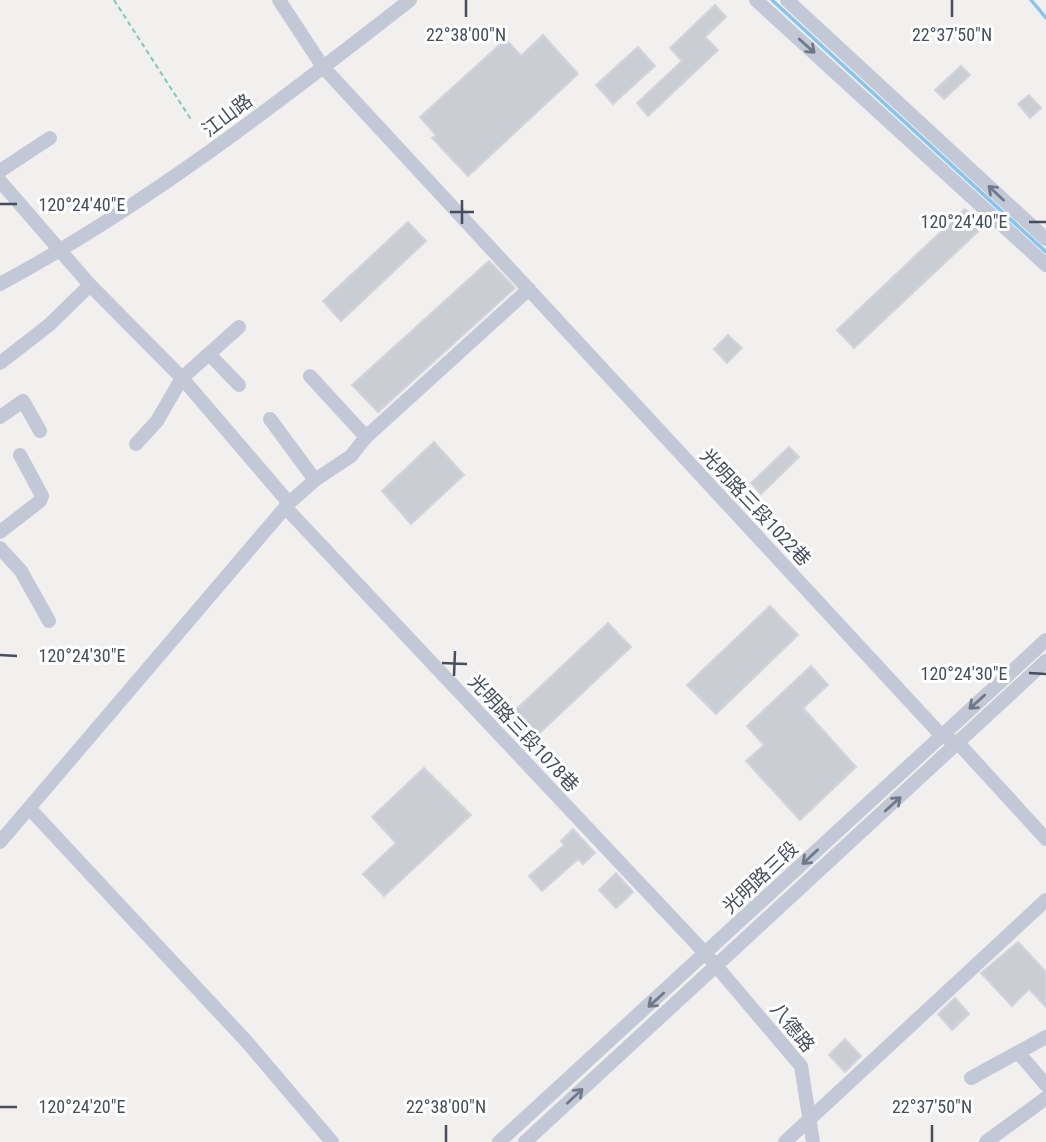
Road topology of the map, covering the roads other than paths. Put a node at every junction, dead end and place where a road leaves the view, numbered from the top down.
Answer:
1 (279, 0) edge
2 (410, 0) edge
3 (756, 0) edge
4 (787, 0) edge
5 (323, 67) junction
6 (50, 138) dead end
7 (0, 171) edge
8 (0, 181) edge
9 (1046, 239) edge
10 (60, 252) junction
11 (1046, 265) edge
12 (0, 284) edge
13 (90, 285) junction
14 (529, 289) junction
15 (239, 327) dead end
16 (209, 354) junction
17 (0, 363) edge
18 (310, 376) dead end
19 (182, 378) junction
20 (239, 385) dead end
21 (0, 417) edge
22 (270, 419) dead end
23 (40, 431) dead end
24 (366, 437) junction
25 (136, 444) dead end
26 (20, 455) dead end
27 (315, 480) junction
28 (287, 505) junction
29 (0, 532) edge
30 (0, 548) edge
31 (49, 621) dead end
32 (1046, 640) edge
33 (1046, 662) edge
34 (941, 735) junction
35 (959, 744) junction
36 (30, 808) junction
37 (1046, 839) edge
38 (0, 842) edge
39 (1046, 900) edge
40 (711, 960) junction
41 (1046, 1037) edge
42 (1018, 1052) junction
43 (971, 1078) dead end
44 (1046, 1085) edge
45 (1046, 1098) edge
46 (809, 1120) junction
47 (332, 1142) edge
48 (499, 1142) edge
49 (525, 1142) edge
50 (785, 1142) edge
51 (813, 1142) edge
52 (986, 1142) edge

1 - 5 street, 光明路三段1022巷
2 - 5 street, 江山路
3 -> 11 street
9 -> 4 street
5 - 10 street, 江山路
5 - 14 street, 光明路三段1022巷
6 - 7 street
8 - 10 street
10 - 12 street, 江山路
10 - 13 street, 光明路三段1078巷
13 - 17 street
13 - 19 street, 光明路三段1078巷
14 - 24 street
14 - 34 street, 光明路三段1022巷
15 - 16 street
16 - 19 street
16 - 20 street
18 - 24 street
19 - 25 street
19 - 28 street, 光明路三段1078巷
21 - 23 street
22 - 27 street
24 - 27 street
26 - 29 street
27 - 28 street
28 - 36 street
28 - 40 street, 光明路三段1078巷
30 - 31 street
32 -> 34 street, 光明路三段
33 - 35 street, 光明路三段
34 - 35 street, 光明路三段1022巷
34 -> 40 street, 光明路三段
35 - 37 street
40 -> 35 street, 光明路三段
36 - 38 street
36 - 47 street
39 - 46 street
40 - 46 street, 八德路
40 -> 48 street, 光明路三段
49 -> 40 street, 光明路三段
41 - 42 street
42 - 43 street
42 - 44 street
45 - 52 street
46 - 50 street
46 - 51 street, 八德路

